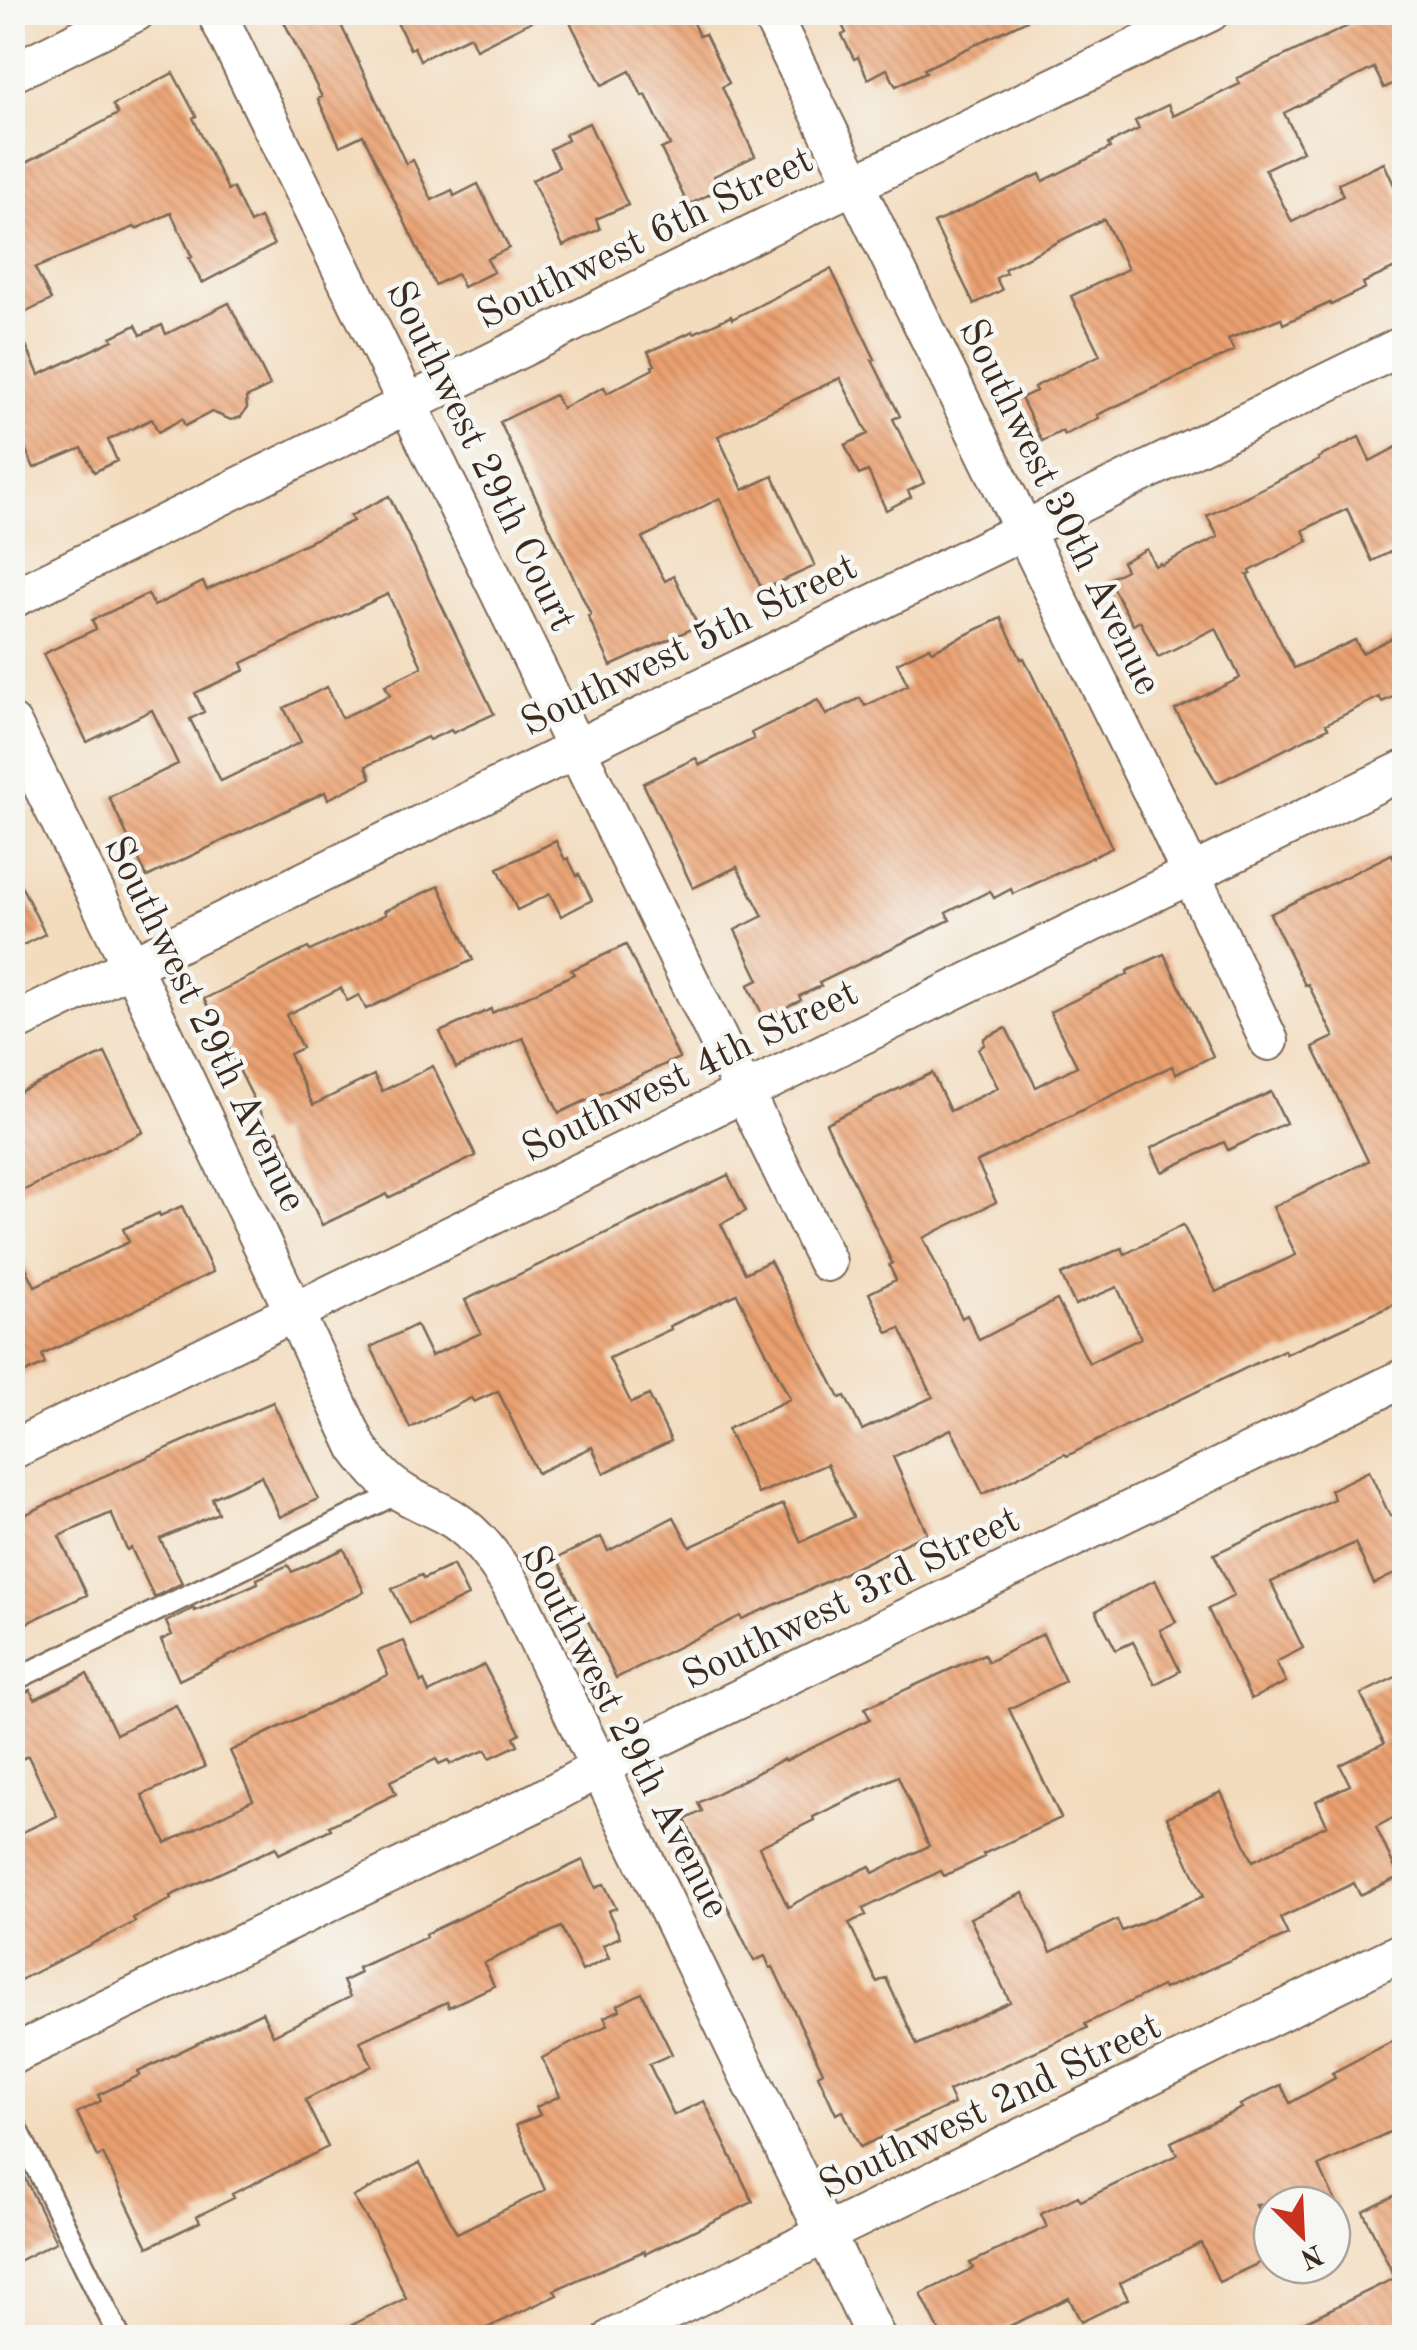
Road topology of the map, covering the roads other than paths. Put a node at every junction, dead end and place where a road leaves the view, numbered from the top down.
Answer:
1 (136, 12) edge
2 (216, 12) edge
3 (770, 12) edge
4 (1210, 12) edge
5 (12, 73) edge
6 (854, 184) junction
7 (1404, 344) edge
8 (408, 402) junction
9 (1024, 530) junction
10 (12, 599) edge
11 (12, 724) edge
12 (576, 748) junction
13 (1404, 770) edge
14 (1192, 875) junction
15 (132, 967) junction
16 (12, 1024) edge
17 (1268, 1041) dead end
18 (744, 1092) junction
19 (826, 1262) dead end
20 (296, 1313) junction
21 (1404, 1378) edge
22 (12, 1450) edge
23 (400, 1492) junction
24 (12, 1681) edge
25 (598, 1769) junction
26 (1404, 1951) edge
27 (12, 2055) edge
28 (12, 2118) edge
29 (826, 2234) junction
30 (120, 2338) edge
31 (613, 2338) edge
32 (876, 2338) edge

1 - 5 street
2 - 8 street, Southwest 29th Court
3 - 6 street, Southwest 30th Avenue
4 - 6 street, Southwest 6th Street
6 - 8 street, Southwest 6th Street
6 - 9 street, Southwest 30th Avenue
7 - 9 street, Southwest 5th Street
8 - 10 street, Southwest 6th Street
8 - 12 street, Southwest 29th Court
9 - 12 street, Southwest 5th Street
9 - 14 street, Southwest 30th Avenue
11 - 15 street, Southwest 29th Avenue
12 - 15 street, Southwest 5th Street
12 - 18 street, Southwest 29th Court
13 - 14 street, Southwest 4th Street
14 - 17 street, Southwest 30th Avenue
14 - 18 street, Southwest 4th Street
15 - 16 street, Southwest 5th Street
15 - 20 street, Southwest 29th Avenue
18 - 19 street, Southwest 29th Court
18 - 20 street, Southwest 4th Street
20 - 22 street, Southwest 4th Street
20 - 23 street, Southwest 29th Avenue
21 - 25 street, Southwest 3rd Street
23 - 24 lane
23 - 25 street, Southwest 29th Avenue
25 - 27 street, Southwest 3rd Street
25 - 29 street, Southwest 29th Avenue
26 - 29 street, Southwest 2nd Street
28 - 30 lane
29 - 31 street, Southwest 2nd Street
29 - 32 street, Southwest 29th Avenue

